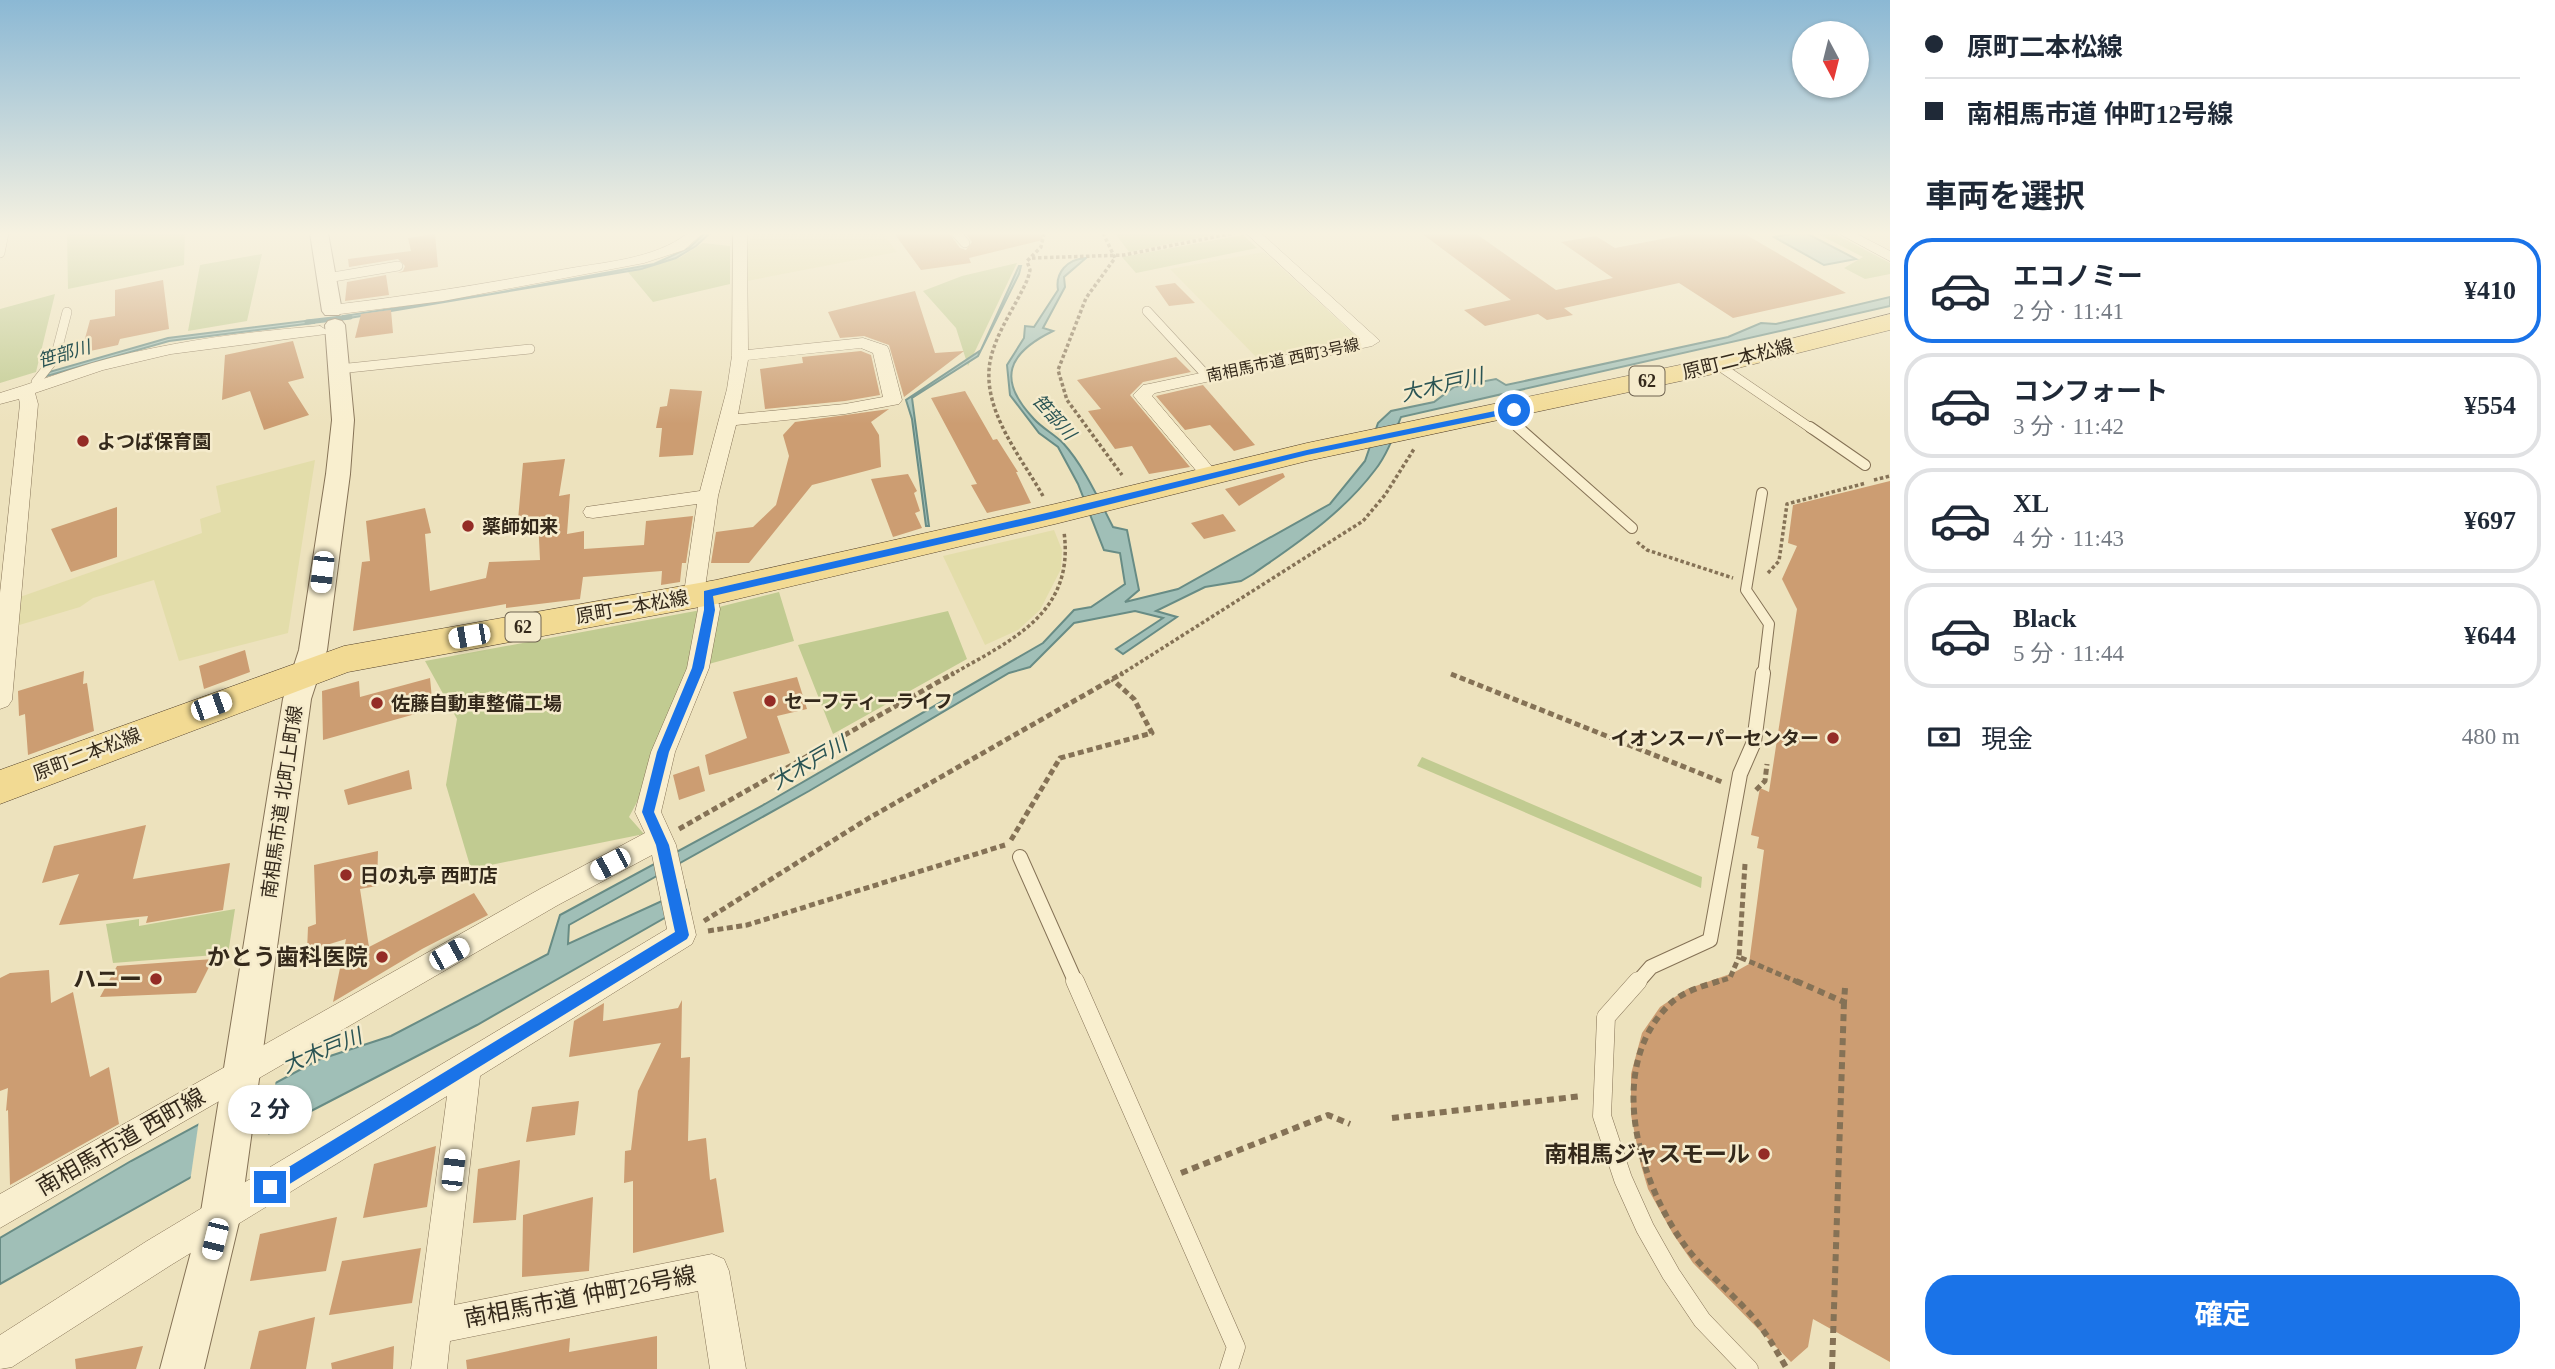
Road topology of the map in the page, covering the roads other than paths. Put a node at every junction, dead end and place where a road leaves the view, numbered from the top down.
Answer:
1 (328, 297) edge
2 (439, 297) edge
3 (739, 297) edge
4 (1323, 297) edge
5 (1147, 311) dead end
6 (67, 312) dead end
7 (330, 319) junction
8 (1887, 325) edge
9 (530, 349) dead end
10 (740, 356) junction
11 (1718, 365) junction
12 (339, 369) junction
13 (1206, 376) junction
14 (37, 383) junction
15 (0, 400) edge
16 (1500, 412) junction
17 (730, 420) junction
18 (1865, 465) dead end
19 (1211, 476) junction
20 (1762, 493) dead end
21 (708, 496) junction
22 (593, 512) dead end
23 (1632, 528) dead end
24 (702, 590) junction
25 (306, 673) junction
26 (0, 699) edge
27 (0, 787) edge
28 (662, 846) junction
29 (1020, 857) dead end
30 (467, 1065) junction
31 (241, 1079) junction
32 (221, 1209) junction
33 (0, 1212) edge
34 (433, 1326) junction
35 (0, 1355) edge
36 (182, 1369) edge
37 (429, 1369) edge
38 (728, 1369) edge
39 (1229, 1369) edge
40 (1749, 1369) edge

1 - 7 street, 南相馬市道 北町上町線
2 - 7 street
3 - 10 street
4 - 13 street, 南相馬市道 西町3号線
5 - 13 lane
6 - 14 lane
7 - 12 street, 南相馬市道 北町上町線
7 - 14 street
8 - 11 main road, 原町二本松線 / 62
9 - 12 lane
10 - 17 street
10 - 17 street
11 - 16 main road, 原町二本松線 / 62
11 - 18 lane
12 - 25 street, 南相馬市道 北町上町線
13 - 19 street, 南相馬市道 西町3号線
14 - 15 street
14 - 26 street
16 - 19 main road, 原町二本松線 / 62
16 - 23 lane
17 - 21 street
19 - 24 main road, 原町二本松線 / 62
20 - 40 lane
21 - 22 street
21 - 24 street
24 - 25 main road, 原町二本松線 / 62
24 - 28 street
25 - 27 main road, 原町二本松線 / 62
25 - 31 street, 南相馬市道 北町上町線
28 - 30 street
28 - 31 street, 南相馬市道 西町線
29 - 39 lane
30 - 32 street
30 - 34 street
31 - 32 street, 南相馬市道 北町上町線
31 - 33 street, 南相馬市道 西町線
32 - 35 street
32 - 36 street, 南相馬市道 北町上町線
34 - 37 street
34 - 38 street, 南相馬市道 仲町26号線

